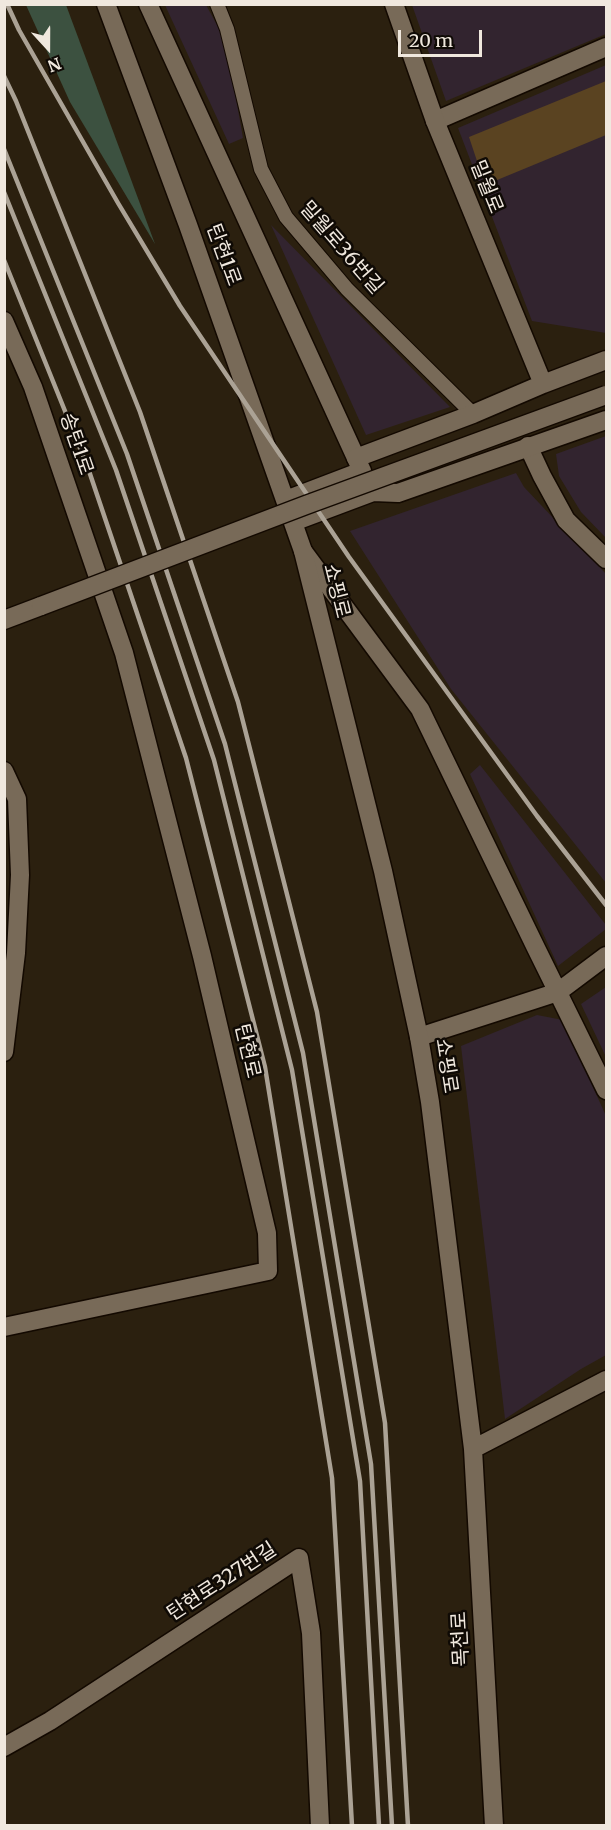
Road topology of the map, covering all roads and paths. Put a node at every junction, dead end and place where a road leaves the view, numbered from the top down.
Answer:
1 (106, 4) edge
2 (148, 4) edge
3 (217, 4) edge
4 (394, 4) edge
5 (606, 47) edge
6 (435, 121) junction
7 (4, 321) edge
8 (606, 360) edge
9 (543, 384) junction
10 (606, 394) edge
11 (473, 414) junction
12 (606, 420) edge
13 (528, 446) junction
14 (356, 458) junction
15 (286, 500) junction
16 (293, 522) junction
17 (303, 551) junction
18 (606, 559) edge
19 (100, 583) joint
20 (4, 620) edge
21 (4, 771) edge
22 (606, 956) edge
23 (558, 992) junction
24 (419, 1037) junction
25 (4, 1052) edge
26 (606, 1090) edge
27 (4, 1328) edge
28 (606, 1380) edge
29 (473, 1449) junction
30 (4, 1748) edge
31 (320, 1826) edge
32 (494, 1826) edge

1 - 15 street, 탄현1로
2 - 14 street
3 - 11 lane, 밀월로36번길
4 - 6 street, 밀월로
5 - 6 street
6 - 9 street, 밀월로
7 - 19 street, 송탄1로
8 - 9 street
9 - 11 street
10 - 20 street, bridge
11 - 14 street
12 - 13 street
13 - 16 street
13 - 18 street
14 - 15 street
15 - 16 street, 탄현1로
16 - 17 street, 쇼핑로
17 - 23 street, 쇼핑로
17 - 24 street, 쇼핑로
19 - 27 street, 탄현로
21 - 25 street
22 - 23 street
23 - 24 street
23 - 26 street, 쇼핑로
24 - 29 street, 쇼핑로
28 - 29 street
29 - 32 street, 목천로
30 - 31 street, 탄현로327번길

